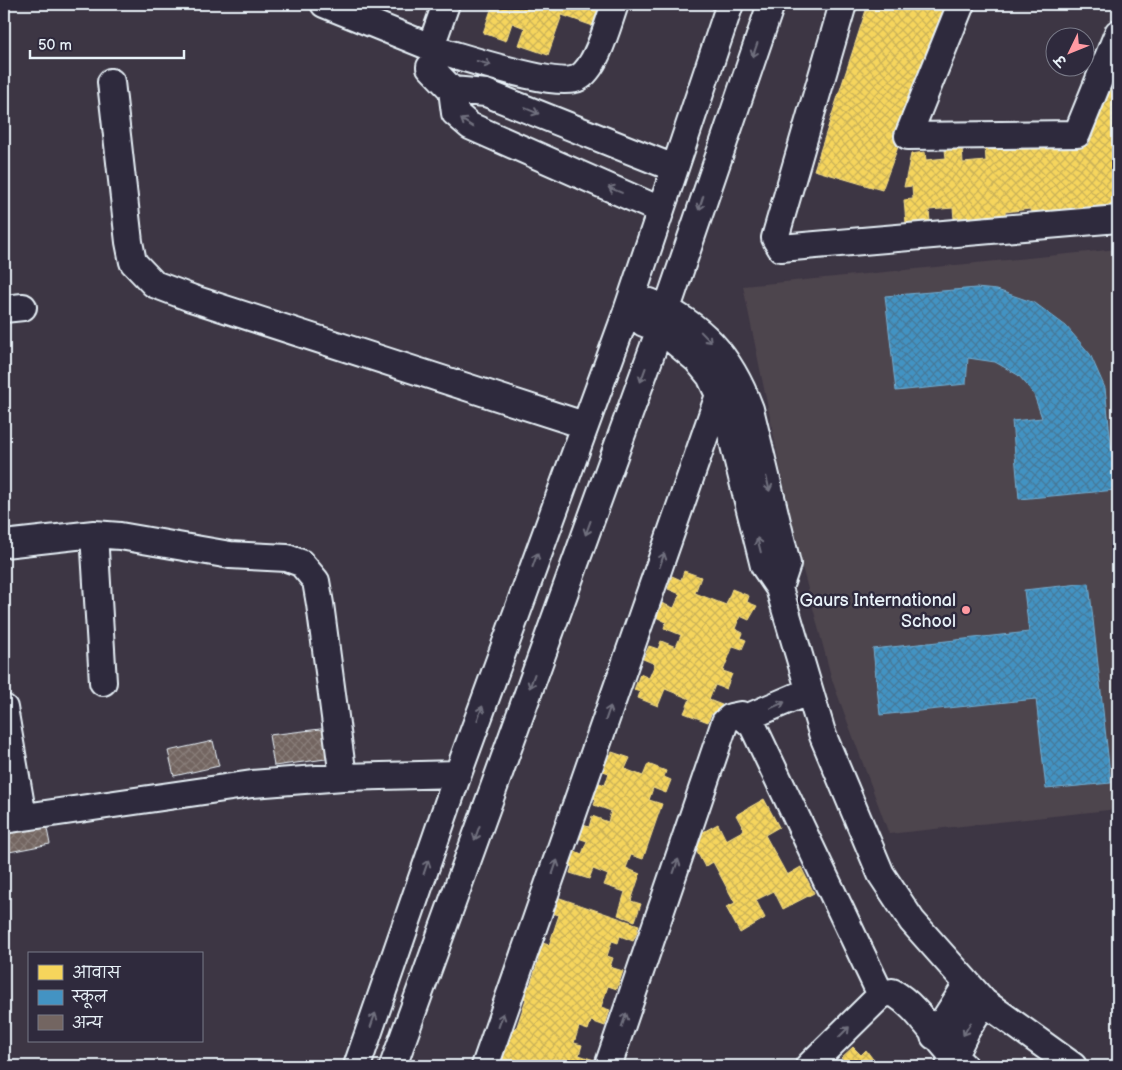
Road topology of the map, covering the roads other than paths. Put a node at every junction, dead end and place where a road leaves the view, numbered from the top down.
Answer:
1 (324, 4) edge
2 (446, 4) edge
3 (615, 4) edge
4 (730, 4) edge
5 (771, 4) edge
6 (843, 4) edge
7 (961, 4) edge
8 (1118, 32) edge
9 (432, 52) junction
10 (111, 82) dead end
11 (452, 90) junction
12 (674, 168) junction
13 (660, 210) junction
14 (1118, 219) edge
15 (629, 305) junction
16 (663, 319) junction
17 (719, 395) junction
18 (584, 425) junction
19 (94, 534) junction
20 (4, 544) edge
21 (779, 588) junction
22 (103, 682) dead end
23 (809, 691) junction
24 (4, 708) edge
25 (746, 718) junction
26 (458, 774) junction
27 (343, 777) junction
28 (13, 819) edge
29 (975, 993) junction
30 (881, 995) junction
31 (934, 1036) junction
32 (955, 1063) edge
33 (357, 1066) edge
34 (393, 1066) edge
35 (485, 1066) edge
36 (608, 1066) edge
37 (810, 1066) edge
38 (1073, 1066) edge

1 - 9 street
2 - 9 street
9 -> 3 street
4 - 12 street
5 -> 16 street
6 - 14 street
7 - 8 street
9 - 11 street
10 - 18 street
11 -> 12 street
13 -> 11 street
12 - 13 street
13 - 15 street
15 - 16 street
15 - 18 street
16 - 17 street
16 -> 21 street
16 -> 34 street
21 -> 17 street
35 -> 17 street
26 -> 18 street
19 - 20 street
19 - 22 street
19 - 27 street
21 - 23 street
25 -> 23 street
23 - 29 street
24 - 28 street
25 - 30 street
36 -> 25 street
26 - 27 street
33 -> 26 street
27 - 28 street
29 - 31 street
29 -> 32 street
29 - 38 street
30 - 31 street
37 -> 30 street
31 - 32 street

